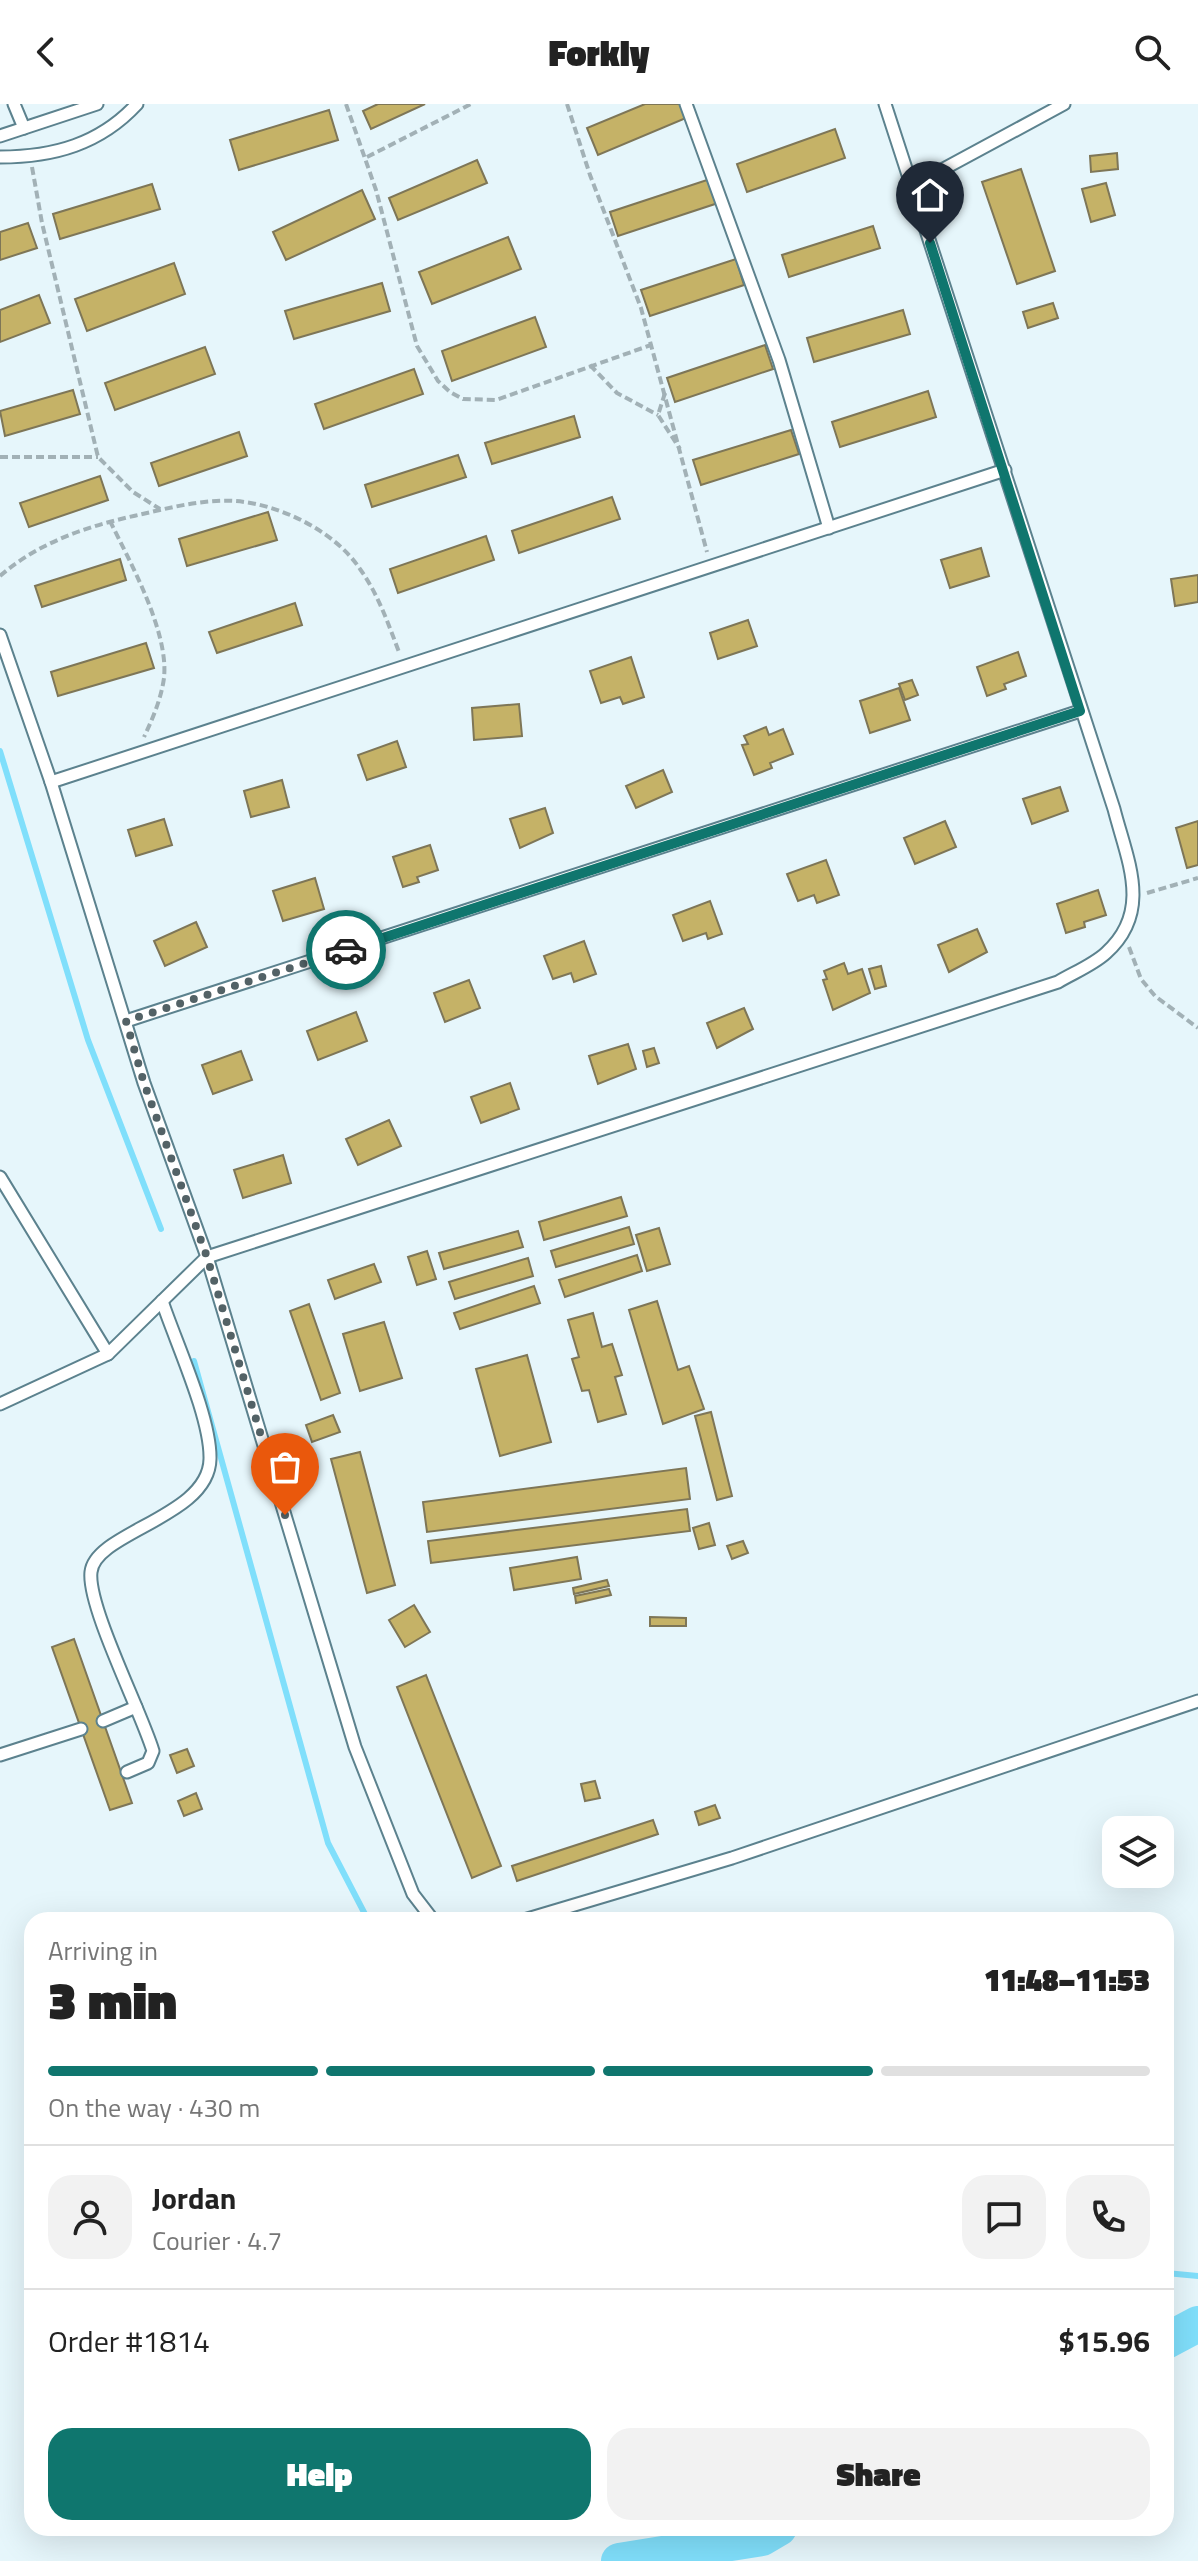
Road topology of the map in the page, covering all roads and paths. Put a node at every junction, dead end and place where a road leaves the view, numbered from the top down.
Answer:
1 (14, 104) edge
2 (97, 104) edge
3 (137, 104) edge
4 (346, 104) edge
5 (471, 104) edge
6 (567, 104) edge
7 (686, 104) edge
8 (885, 104) edge
9 (1064, 104) edge
10 (24, 128) junction
11 (0, 136) edge
12 (0, 157) edge
13 (31, 157) junction
14 (367, 157) junction
15 (912, 186) junction
16 (651, 345) junction
17 (590, 365) junction
18 (666, 391) junction
19 (658, 415) junction
20 (681, 450) junction
21 (0, 457) edge
22 (98, 457) junction
23 (1005, 470) junction
24 (162, 510) junction
25 (110, 521) junction
26 (829, 528) junction
27 (711, 568) junction
28 (0, 576) edge
29 (0, 635) edge
30 (405, 669) junction
31 (1080, 711) junction
32 (137, 755) junction
33 (51, 782) junction
34 (1198, 878) edge
35 (1137, 897) junction
36 (1124, 934) junction
37 (126, 1021) junction
38 (1198, 1028) edge
39 (0, 1177) edge
40 (207, 1257) junction
41 (162, 1301) junction
42 (108, 1354) junction
43 (0, 1404) edge
44 (1198, 1701) edge
45 (136, 1707) junction
46 (103, 1721) dead end
47 (81, 1729) dead end
48 (0, 1755) edge
49 (127, 1772) dead end
50 (427, 1912) edge
51 (551, 1912) edge

1 - 10 lane
2 - 10 lane
3 - 13 lane
4 - 14 path
5 - 14 path
6 - 16 path
7 - 26 lane
8 - 15 lane
9 - 15 lane
10 - 11 lane
12 - 13 lane
13 - 22 path
14 - 17 path
15 - 23 lane
16 - 17 path
16 - 18 path
17 - 19 path
18 - 19 path
18 - 20 path
19 - 20 path
20 - 27 path
21 - 22 path
22 - 24 path
23 - 26 lane
23 - 31 lane
24 - 25 path
24 - 30 path
25 - 28 path
25 - 32 path
26 - 27 lane
27 - 30 lane
29 - 33 lane
30 - 32 lane
31 - 35 lane
31 - 37 lane
32 - 33 lane
33 - 37 lane
34 - 35 path
35 - 36 lane
36 - 38 path
36 - 40 lane
37 - 40 lane
39 - 42 lane
40 - 41 lane
40 - 50 lane
41 - 42 lane
41 - 45 lane
42 - 43 lane
44 - 51 lane
45 - 46 lane
45 - 49 lane
47 - 48 lane

